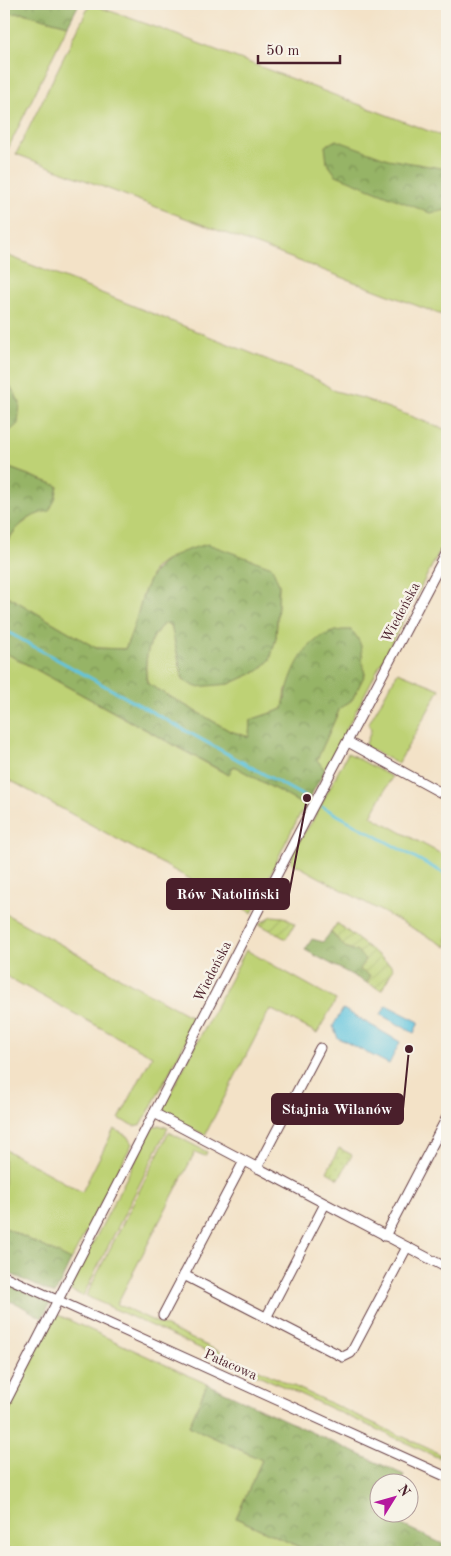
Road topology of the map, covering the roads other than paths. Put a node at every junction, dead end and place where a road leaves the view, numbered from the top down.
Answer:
1 (447, 552) edge
2 (348, 742) junction
3 (446, 792) edge
4 (320, 1048) dead end
5 (154, 1113) junction
6 (447, 1117) edge
7 (244, 1161) junction
8 (257, 1168) junction
9 (325, 1204) junction
10 (385, 1236) junction
11 (407, 1247) junction
12 (447, 1268) edge
13 (184, 1275) junction
14 (4, 1276) edge
15 (58, 1301) junction
16 (163, 1315) dead end
17 (266, 1318) junction
18 (4, 1405) edge
19 (447, 1478) edge

1 - 2 street, Wiedeńska
2 - 3 street
2 - 5 street, Wiedeńska
4 - 8 street
5 - 7 street
5 - 15 street, Wiedeńska
6 - 10 street
7 - 8 street
7 - 13 street
8 - 9 street
9 - 10 street
9 - 17 street
10 - 11 street
11 - 12 street
11 - 17 street
13 - 16 street
13 - 17 street
14 - 15 street, Pałacowa
15 - 18 street, Wiedeńska
15 - 19 street, Pałacowa

